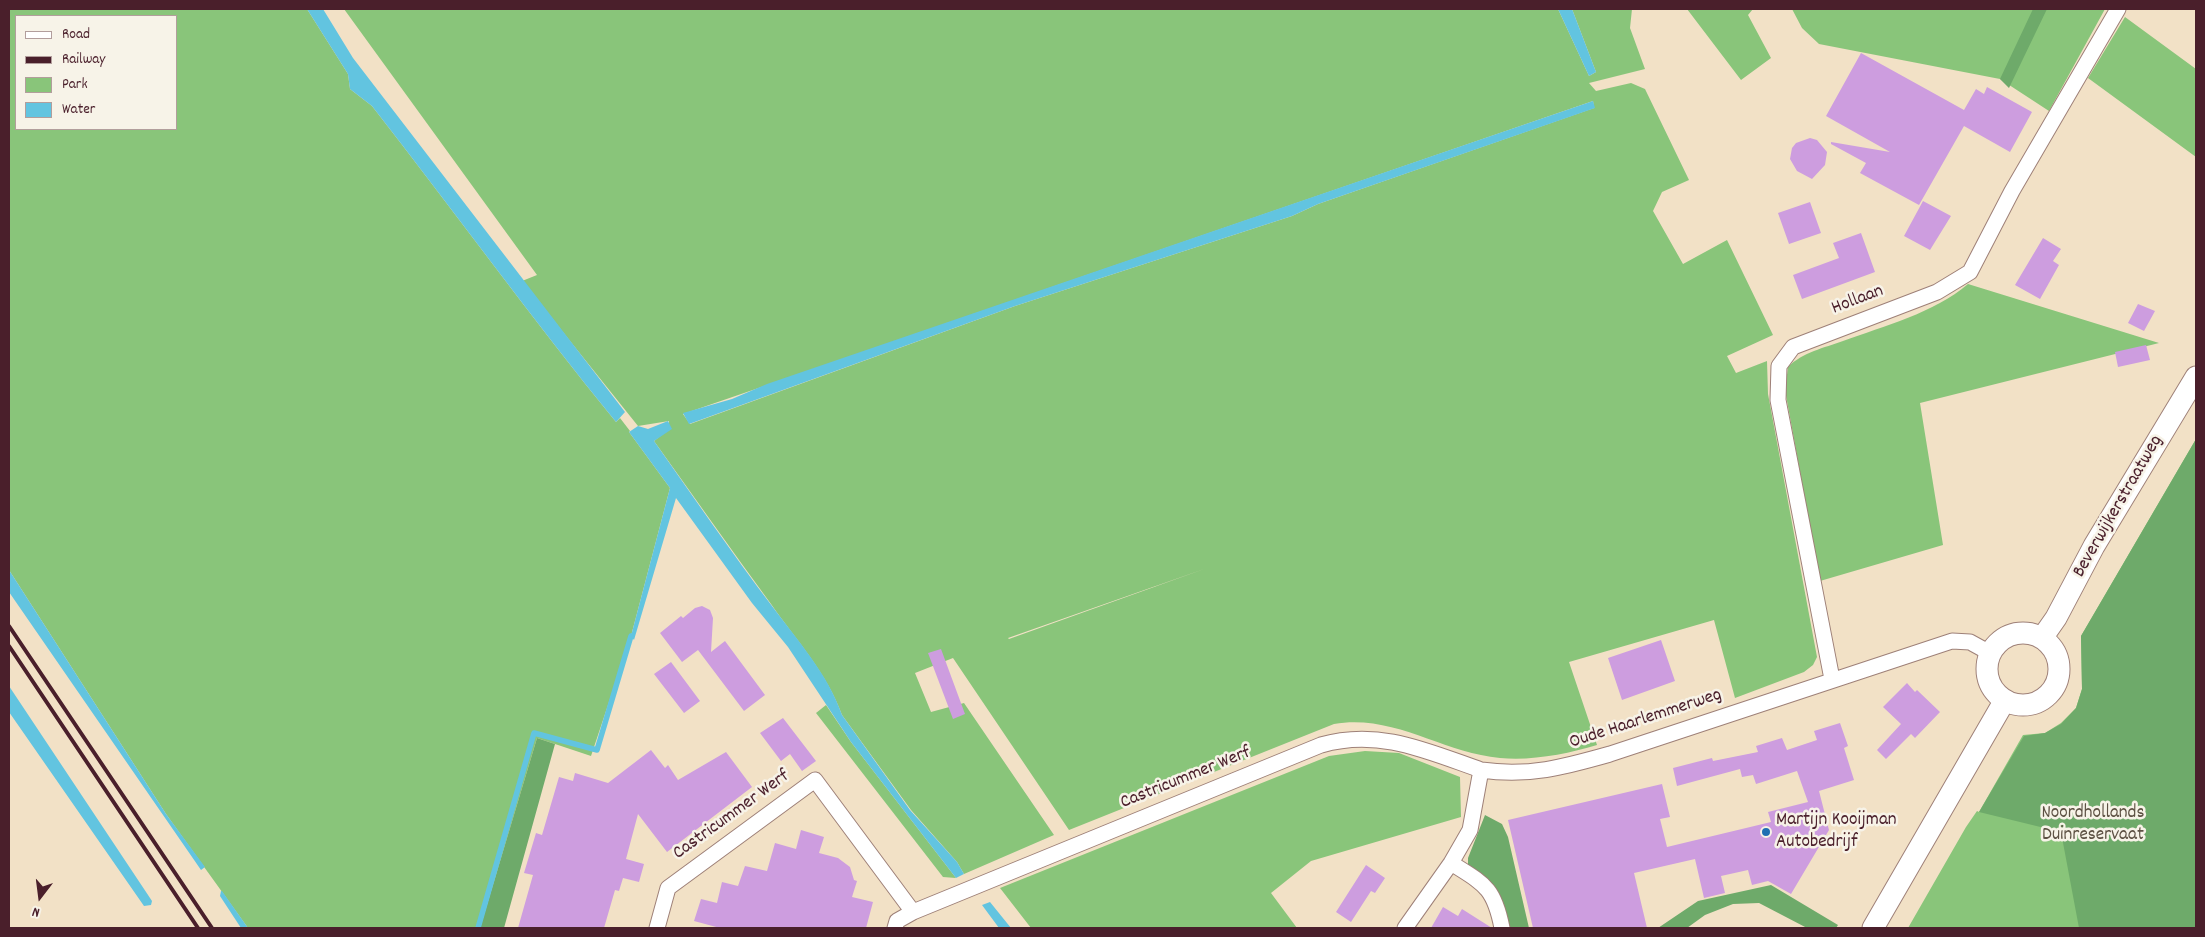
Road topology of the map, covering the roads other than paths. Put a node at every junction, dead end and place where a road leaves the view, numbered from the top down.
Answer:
1 (2118, 9) edge
2 (2196, 377) edge
3 (2042, 638) junction
4 (1990, 653) junction
5 (1832, 679) junction
6 (2005, 700) junction
7 (1481, 770) junction
8 (1451, 863) junction
9 (913, 912) junction
10 (660, 928) edge
11 (895, 928) edge
12 (1404, 928) edge
13 (1502, 928) edge
14 (1873, 928) edge

1 - 5 street, Hollaan
2 - 3 main road, Beverwijkerstraatweg
3 - 4 main road
3 - 6 main road
4 - 5 street, Oude Haarlemmerweg
4 - 6 main road
5 - 7 street, Oude Haarlemmerweg
6 - 14 main road
7 - 8 street
7 - 9 street, Castricummer Werf
8 - 12 street
8 - 13 street
9 - 10 street, Castricummer Werf
9 - 11 street, Castricummer Werf

